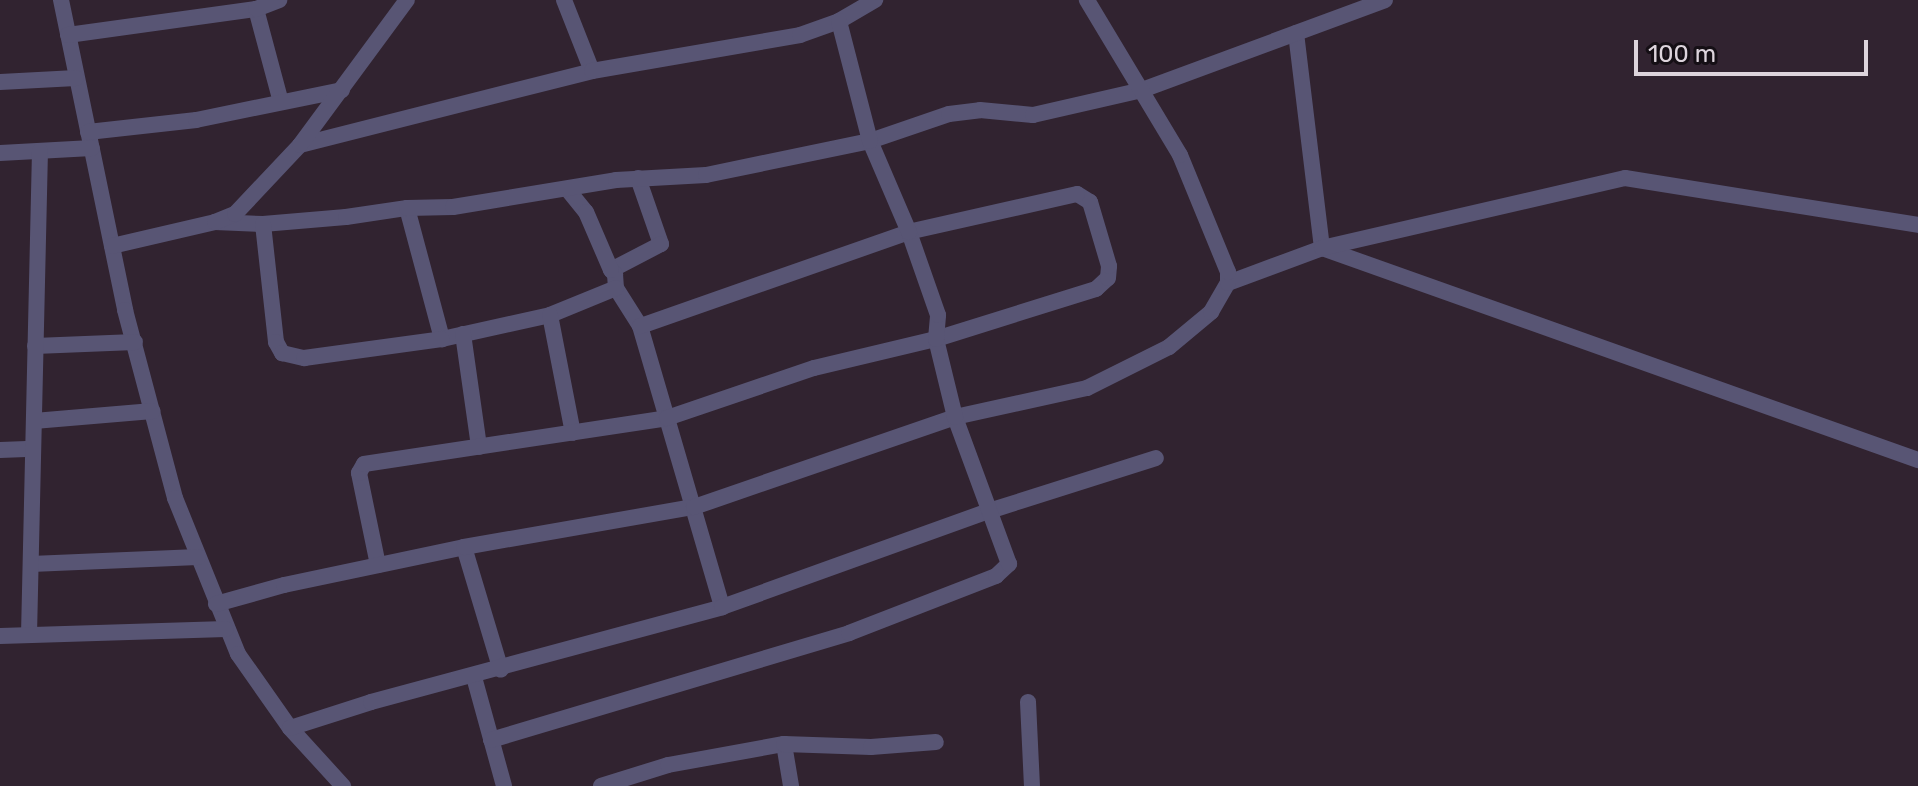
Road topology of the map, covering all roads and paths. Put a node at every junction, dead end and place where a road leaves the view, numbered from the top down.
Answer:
1 (61, 0) edge
2 (279, 0) edge
3 (564, 0) edge
4 (875, 0) edge
5 (1087, 0) edge
6 (1385, 0) edge
7 (405, 1) edge
8 (256, 9) junction
9 (839, 21) junction
10 (1296, 33) junction
11 (68, 35) junction
12 (592, 71) junction
13 (76, 78) junction
14 (0, 82) edge
15 (342, 90) junction
16 (1142, 90) junction
17 (281, 102) junction
18 (90, 140) junction
19 (870, 141) junction
20 (300, 145) junction
21 (40, 151) junction
22 (0, 153) edge
23 (638, 178) junction
24 (568, 190) junction
25 (407, 208) junction
26 (215, 222) junction
27 (263, 224) junction
28 (1918, 225) edge
29 (909, 232) junction
30 (112, 246) junction
31 (1322, 248) junction
32 (611, 270) junction
33 (1228, 283) junction
34 (616, 288) junction
35 (550, 315) junction
36 (640, 326) junction
37 (463, 334) junction
38 (442, 339) junction
39 (936, 339) junction
40 (135, 342) junction
41 (35, 346) junction
42 (153, 411) junction
43 (955, 417) junction
44 (667, 418) junction
45 (34, 421) junction
46 (573, 433) junction
47 (479, 447) junction
48 (33, 449) junction
49 (0, 450) edge
50 (1156, 458) dead end
51 (1918, 460) edge
52 (694, 507) junction
53 (989, 511) junction
54 (464, 547) junction
55 (198, 557) junction
56 (31, 564) junction
57 (378, 565) junction
58 (216, 604) junction
59 (722, 607) junction
60 (226, 629) junction
61 (29, 635) junction
62 (0, 636) edge
63 (501, 670) junction
64 (474, 677) junction
65 (1028, 702) dead end
66 (290, 728) junction
67 (491, 740) junction
68 (936, 742) dead end
69 (784, 744) junction
70 (343, 786) edge
71 (504, 786) edge
72 (601, 786) edge
73 (791, 786) edge
74 (1032, 786) edge

1 - 11 street
2 - 8 street
3 - 12 street
4 - 9 street
5 - 16 street
6 - 10 street
7 - 15 street
8 - 11 street
8 - 17 street
9 - 12 street
9 - 19 street
10 - 16 street
10 - 31 street
11 - 13 street
12 - 20 street
13 - 14 street
13 - 18 street
15 - 17 street
15 - 20 street
16 - 19 street
16 - 33 street
17 - 18 street
18 - 21 street
18 - 30 street
19 - 23 street
19 - 29 street
20 - 26 street
21 - 22 street
21 - 41 street
23 - 24 street
23 - 32 street
24 - 25 street
24 - 32 street
25 - 27 street
25 - 38 street
26 - 27 street
26 - 30 street
27 - 38 street
28 - 31 street
29 - 36 street
29 - 39 street
29 - 39 street
30 - 40 street
31 - 33 street
31 - 51 street
32 - 34 street
33 - 43 street
34 - 35 street
34 - 36 street
35 - 37 street
35 - 46 street
36 - 44 street
37 - 38 street
37 - 47 street
39 - 43 street
39 - 44 street
40 - 41 street
40 - 42 street
41 - 45 street
42 - 45 street
42 - 55 street
43 - 52 street
43 - 53 street
44 - 46 street
44 - 52 street
45 - 48 street
46 - 47 street
47 - 57 street
48 - 49 street
48 - 56 street
50 - 53 street
52 - 54 street
52 - 59 street
53 - 59 street
53 - 67 street
54 - 57 street
54 - 63 street
55 - 56 street
55 - 58 street
56 - 61 street
57 - 58 street
58 - 60 street
59 - 63 street
60 - 61 street
60 - 66 street
61 - 62 street
63 - 64 street
64 - 66 street
64 - 67 street
65 - 74 street
66 - 70 street
67 - 71 street
68 - 69 street
69 - 72 street
69 - 73 street

